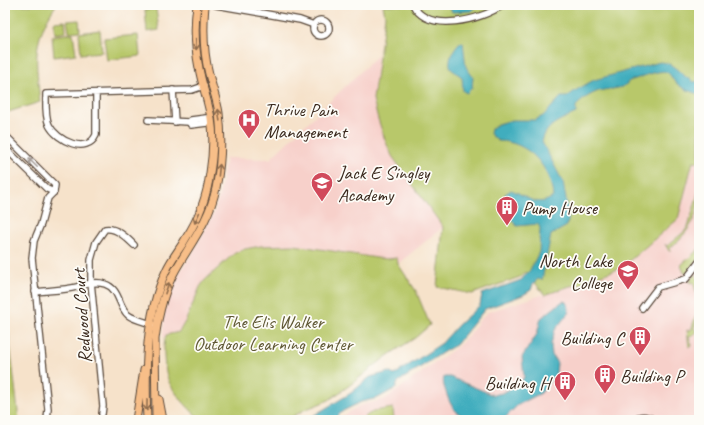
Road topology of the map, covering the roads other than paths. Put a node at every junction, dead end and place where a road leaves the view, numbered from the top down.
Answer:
1 (197, 5) edge
2 (205, 5) edge
3 (216, 5) edge
4 (413, 5) edge
5 (503, 5) edge
6 (314, 24) dead end
7 (204, 86) junction
8 (173, 90) junction
9 (96, 93) junction
10 (148, 120) dead end
11 (210, 120) junction
12 (175, 122) junction
13 (5, 135) edge
14 (5, 148) edge
15 (212, 153) junction
16 (220, 154) junction
17 (54, 192) junction
18 (134, 245) dead end
19 (699, 262) edge
20 (92, 282) junction
21 (35, 292) junction
22 (642, 308) dead end
23 (153, 325) junction
24 (148, 354) junction
25 (156, 376) junction
26 (102, 414) dead end
27 (47, 420) edge
28 (136, 420) edge
29 (147, 420) edge
30 (156, 420) edge
31 (163, 420) edge
32 (633, 420) edge
33 (654, 420) edge

1 -> 7 main road
16 -> 2 main road
3 - 6 street
4 - 5 street
7 - 8 street
7 - 11 main road
8 - 9 street
8 - 12 street
9 - 9 street
10 - 12 street
11 - 12 street
11 - 15 main road
17 -> 13 street
14 - 17 street
15 - 16 main road
15 -> 23 main road
23 -> 16 main road
17 - 21 street
18 - 20 street, Redwood Court
19 - 22 street
20 - 21 street
20 - 23 street
20 - 26 street, Redwood Court
21 - 27 street
23 - 24 main road
23 - 25 main road
24 - 28 main road
24 -> 29 main road
25 - 30 main road
25 - 31 main road
32 - 33 street

